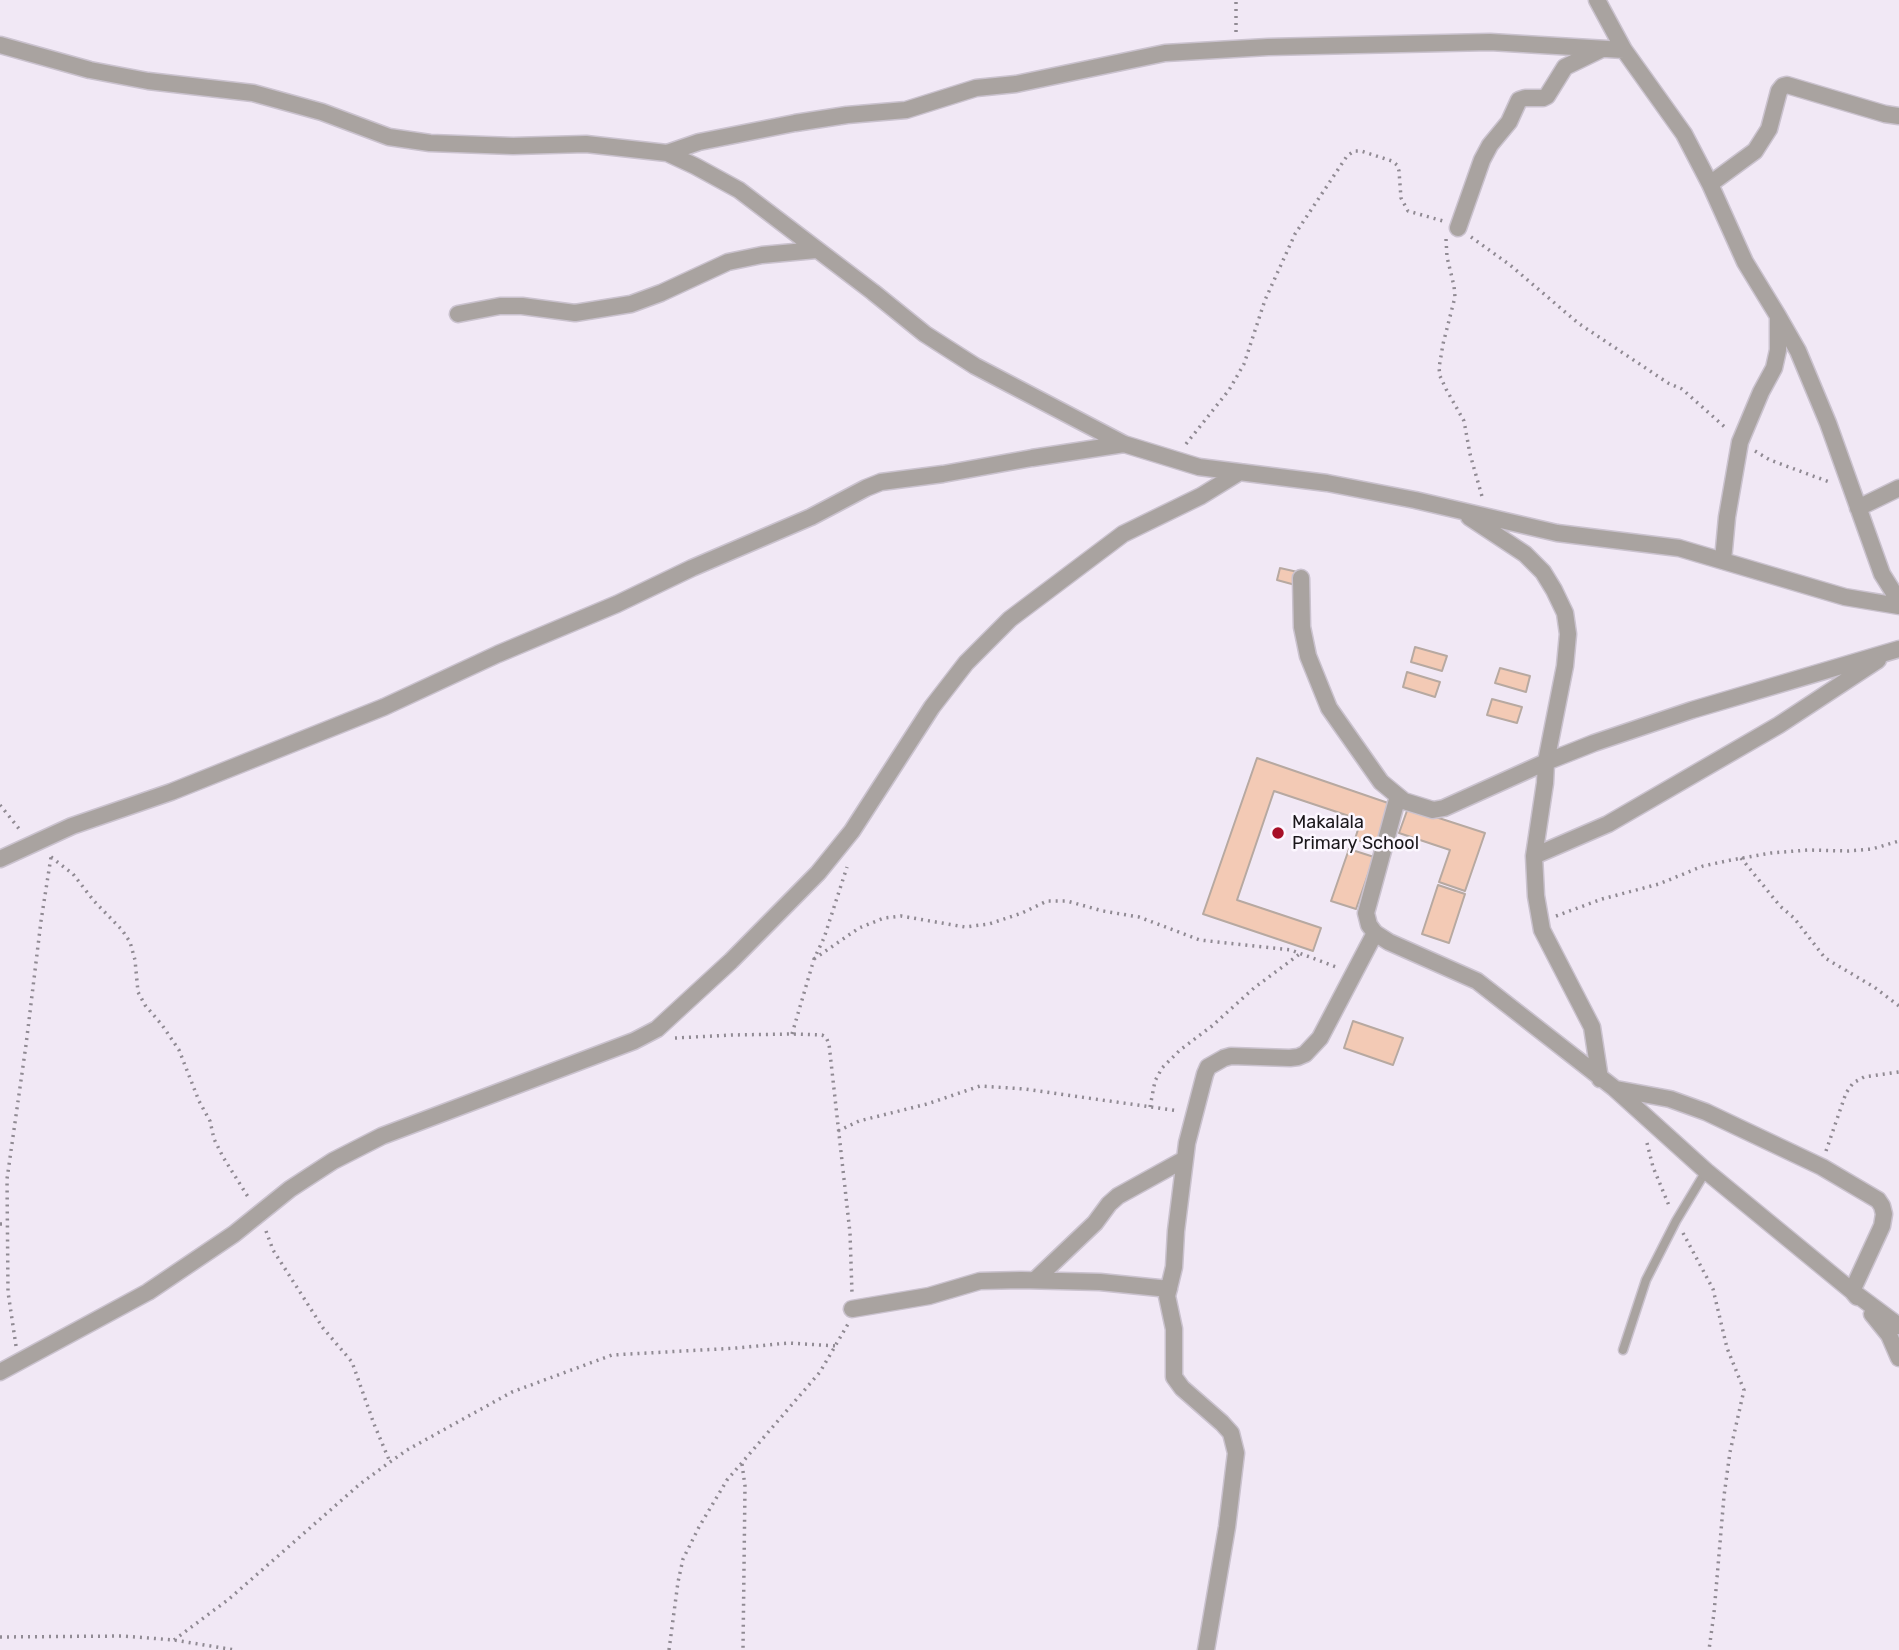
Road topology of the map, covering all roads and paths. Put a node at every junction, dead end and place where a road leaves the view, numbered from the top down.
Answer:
1 (1236, 0) edge
2 (1597, 0) edge
3 (0, 45) edge
4 (1236, 48) junction
5 (1602, 49) junction
6 (1624, 50) junction
7 (1899, 116) edge
8 (667, 153) junction
9 (1710, 184) junction
10 (1452, 225) junction
11 (816, 250) junction
12 (458, 314) dead end
13 (1778, 316) junction
14 (1740, 442) junction
15 (1124, 444) junction
16 (1175, 460) junction
17 (1240, 472) junction
18 (1899, 488) edge
19 (1851, 489) junction
20 (1858, 508) junction
21 (1459, 510) junction
22 (1489, 518) junction
23 (1723, 560) junction
24 (1301, 578) dead end
25 (1899, 604) edge
26 (1896, 650) edge
27 (1546, 762) junction
28 (1398, 796) junction
29 (0, 805) edge
30 (1899, 841) edge
31 (34, 843) junction
32 (1534, 856) junction
33 (1741, 858) junction
34 (0, 859) edge
35 (847, 864) dead end
36 (1541, 922) junction
37 (1375, 933) junction
38 (1301, 954) junction
39 (814, 959) junction
40 (1354, 974) junction
41 (1899, 1006) edge
42 (792, 1034) junction
43 (668, 1038) dead end
44 (1899, 1072) edge
45 (1607, 1084) junction
46 (1150, 1107) junction
47 (1639, 1110) junction
48 (1195, 1112) junction
49 (838, 1131) junction
50 (1185, 1159) junction
51 (1822, 1167) junction
52 (1706, 1171) junction
53 (259, 1214) junction
54 (1676, 1221) junction
55 (0, 1224) edge
56 (7, 1224) junction
57 (1035, 1280) junction
58 (1169, 1289) junction
59 (1852, 1291) junction
60 (852, 1309) junction
61 (1899, 1326) edge
62 (836, 1346) junction
63 (1623, 1350) dead end
64 (1899, 1358) edge
65 (18, 1362) junction
66 (0, 1372) edge
67 (390, 1462) junction
68 (742, 1464) junction
69 (0, 1637) edge
70 (174, 1640) junction
71 (235, 1650) edge
72 (669, 1650) edge
73 (743, 1650) edge
74 (1206, 1650) edge
75 (1709, 1650) edge

1 - 4 path
2 - 6 street
3 - 8 street
4 - 5 street
4 - 8 street
5 - 6 street
5 - 10 street
6 - 9 street
7 - 9 street
8 - 11 street
9 - 13 street
10 - 14 path
10 - 16 path
10 - 22 path
11 - 12 street
11 - 15 street
13 - 14 street
13 - 19 street
14 - 19 path
14 - 23 street
15 - 16 street
15 - 31 street
16 - 17 street
17 - 21 street
17 - 53 street
18 - 20 street
19 - 20 street
20 - 25 street
21 - 22 street
21 - 27 street
22 - 23 street
23 - 25 street
24 - 28 street
26 - 27 street
26 - 32 street
27 - 28 street
27 - 32 street
28 - 37 street
29 - 31 path
30 - 33 path
31 - 34 street
32 - 36 street
33 - 36 path
33 - 41 path
35 - 39 path
36 - 45 street
37 - 40 street
37 - 45 street
38 - 39 path
38 - 40 path
38 - 46 path
39 - 42 path
40 - 48 street
42 - 43 path
42 - 49 path
44 - 51 path
45 - 47 street
45 - 51 street
46 - 48 path
46 - 49 path
47 - 52 street
47 - 54 path
48 - 50 street
49 - 60 path
50 - 57 street
50 - 58 street
51 - 59 street
52 - 54 lane
52 - 59 street
53 - 56 path
53 - 65 street
53 - 67 path
54 - 63 lane
54 - 75 path
55 - 56 path
56 - 65 path
57 - 58 street
57 - 60 street
58 - 74 street
59 - 61 street
59 - 64 street
60 - 62 path
62 - 67 path
62 - 68 path
65 - 66 street
67 - 70 path
68 - 72 path
68 - 73 path
69 - 70 path
70 - 71 path

